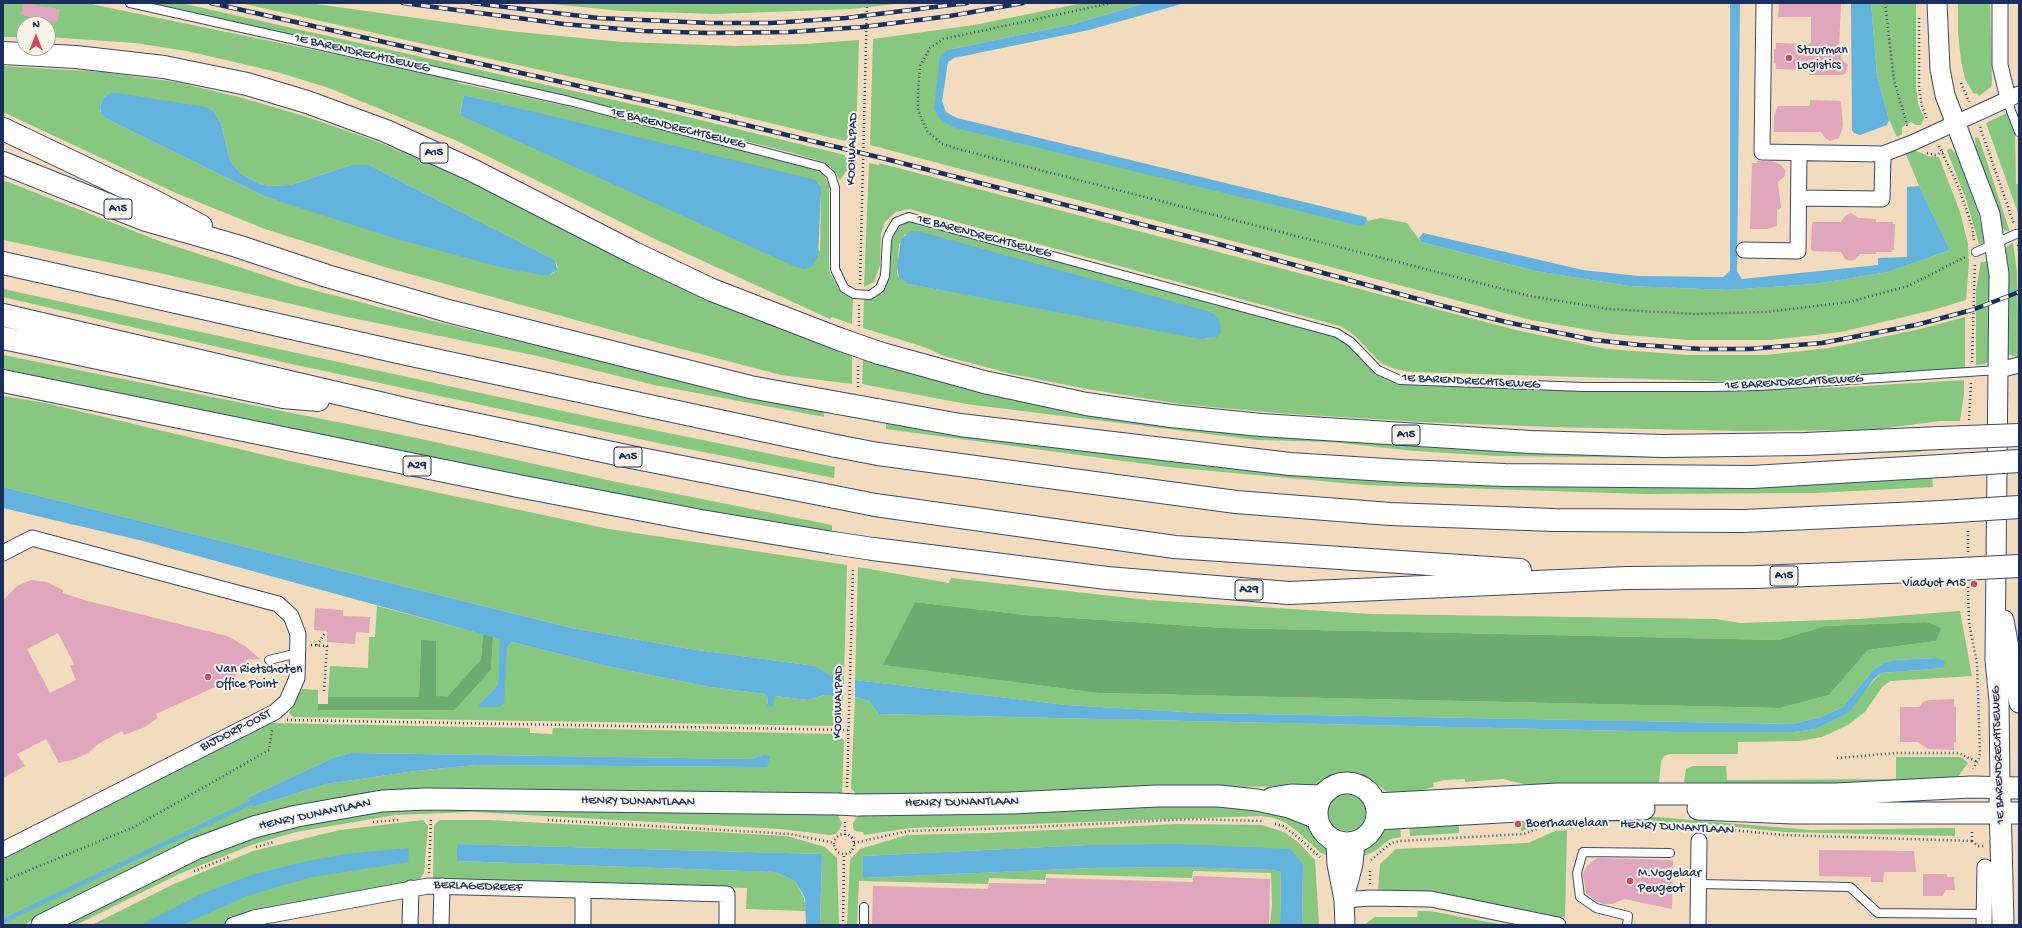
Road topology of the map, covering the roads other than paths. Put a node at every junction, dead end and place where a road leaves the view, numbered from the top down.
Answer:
1 (130, 3) edge
2 (1764, 3) edge
3 (1937, 3) edge
4 (2000, 3) edge
5 (3, 54) edge
6 (2014, 96) edge
7 (1955, 124) junction
8 (3, 129) edge
9 (2019, 132) edge
10 (1799, 153) junction
11 (1883, 154) junction
12 (3, 163) edge
13 (1799, 198) junction
14 (2016, 234) road end
15 (1995, 243) junction
16 (237, 246) junction
17 (1744, 250) dead end
18 (1976, 252) road end
19 (3, 263) edge
20 (3, 315) edge
21 (3, 338) edge
22 (2019, 365) edge
23 (1999, 370) junction
24 (3, 381) edge
25 (422, 412) junction
26 (2019, 435) edge
27 (2019, 461) edge
28 (2019, 507) edge
29 (3, 553) edge
30 (2019, 566) edge
31 (1626, 578) junction
32 (1997, 585) junction
33 (305, 647) junction
34 (269, 660) dead end
35 (2019, 703) edge
36 (2010, 787) edge
37 (1321, 796) junction
38 (1257, 800) junction
39 (1377, 811) junction
40 (2010, 813) edge
41 (1317, 818) junction
42 (1698, 834) road end
43 (1345, 842) junction
44 (3, 850) edge
45 (1670, 853) dead end
46 (1985, 867) dead end
47 (1698, 884) junction
48 (435, 886) junction
49 (411, 888) junction
50 (583, 890) junction
51 (1344, 900) junction
52 (864, 908) dead end
53 (1984, 919) edge
54 (42, 925) edge
55 (233, 925) edge
56 (410, 925) edge
57 (441, 925) edge
58 (583, 925) edge
59 (727, 925) edge
60 (864, 925) edge
61 (1345, 925) edge
62 (1558, 925) edge
63 (1626, 925) edge
64 (1698, 925) edge
65 (2002, 925) edge

1 - 23 lane, 1E BARENDRECHTSEWEG
2 - 10 street
3 - 7 street, 1E BARENDRECHTSEWEG
4 - 6 street
5 - 26 highway, A15, bridge
6 - 7 street
6 - 9 lane
7 - 11 street
7 - 15 street, 1E BARENDRECHTSEWEG
8 - 16 highway, A15
10 - 11 street
10 - 13 street
11 - 13 street
12 - 16 highway, A15
13 - 17 street
14 - 15 lane
15 - 18 lane
15 - 23 street, 1E BARENDRECHTSEWEG
16 - 27 highway, A15, bridge
19 - 28 highway, bridge
20 - 25 highway, A15
21 - 25 highway, A15
22 - 23 street
23 - 32 street, 1E BARENDRECHTSEWEG
24 - 31 highway, A29, bridge
25 - 31 highway, A15, bridge
29 - 33 street, BIJDORP-OOST
30 - 31 highway, A15, bridge
32 - 35 street, 1E BARENDRECHTSEWEG
32 - 36 street, 1E BARENDRECHTSEWEG
33 - 34 lane
33 - 44 street, BIJDORP-OOST
36 - 39 main road
36 - 40 main road, 1E BARENDRECHTSEWEG
37 - 38 main road, HENRY DUNANTLAAN
37 - 39 main road
37 - 41 main road
38 - 41 main road, HENRY DUNANTLAAN
38 - 54 main road, HENRY DUNANTLAAN
39 - 40 main road, HENRY DUNANTLAAN
39 - 43 main road
40 - 65 main road, 1E BARENDRECHTSEWEG
41 - 43 main road
42 - 47 street
43 - 51 street
45 - 63 lane
46 - 53 street
47 - 53 lane
47 - 64 street
48 - 49 street, BERLAGEDREEF
48 - 50 street, BERLAGEDREEF
48 - 57 street
49 - 55 street, BERLAGEDREEF
49 - 56 street
50 - 58 street
50 - 59 street, BERLAGEDREEF
51 - 61 street
51 - 62 street
52 - 60 lane

